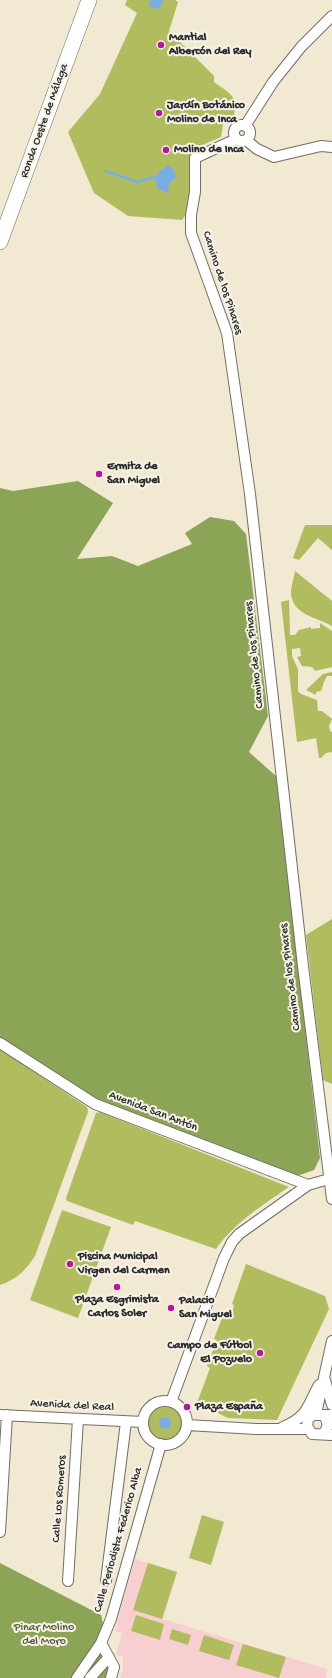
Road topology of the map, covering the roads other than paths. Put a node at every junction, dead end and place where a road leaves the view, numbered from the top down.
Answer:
1 (89, 0) edge
2 (332, 16) edge
3 (241, 139) junction
4 (332, 147) edge
5 (0, 242) edge
6 (0, 1043) edge
7 (329, 1179) junction
8 (308, 1185) junction
9 (332, 1199) edge
10 (332, 1341) edge
11 (324, 1376) junction
12 (171, 1402) junction
13 (332, 1405) edge
14 (4, 1415) edge
15 (324, 1415) edge
16 (78, 1419) junction
17 (126, 1422) junction
18 (143, 1422) junction
19 (187, 1425) junction
20 (280, 1429) junction
21 (308, 1429) junction
22 (327, 1434) edge
23 (160, 1444) junction
24 (0, 1532) edge
25 (68, 1581) dead end
26 (106, 1581) dead end
27 (101, 1643) junction
28 (109, 1657) junction
29 (77, 1678) edge
30 (90, 1678) edge
31 (111, 1678) edge

1 - 5 highway, Ronda Oeste de Málaga
2 - 3 street
3 - 4 street
3 - 7 street, Camino de los Pinares
6 - 8 street, Avenida San Antón
7 - 8 street
7 - 9 street, Camino de los Pinares
8 - 12 street
10 - 11 street
11 - 13 street
11 - 15 street
11 - 20 street
12 - 18 street
12 - 19 street
14 - 16 street, Avenida del Real
14 - 24 street
15 - 21 street
15 - 22 street
16 - 17 street, Avenida del Real
16 - 25 street, Calle Los Romeros
17 - 18 street, Avenida del Real
17 - 26 street
18 - 23 street
19 - 20 street
19 - 23 street
20 - 21 street
21 - 22 street
23 - 27 street, Calle Periodista Federico Alba
27 - 28 street
27 - 29 street, Calle Periodista Federico Alba
28 - 30 street
28 - 31 street

